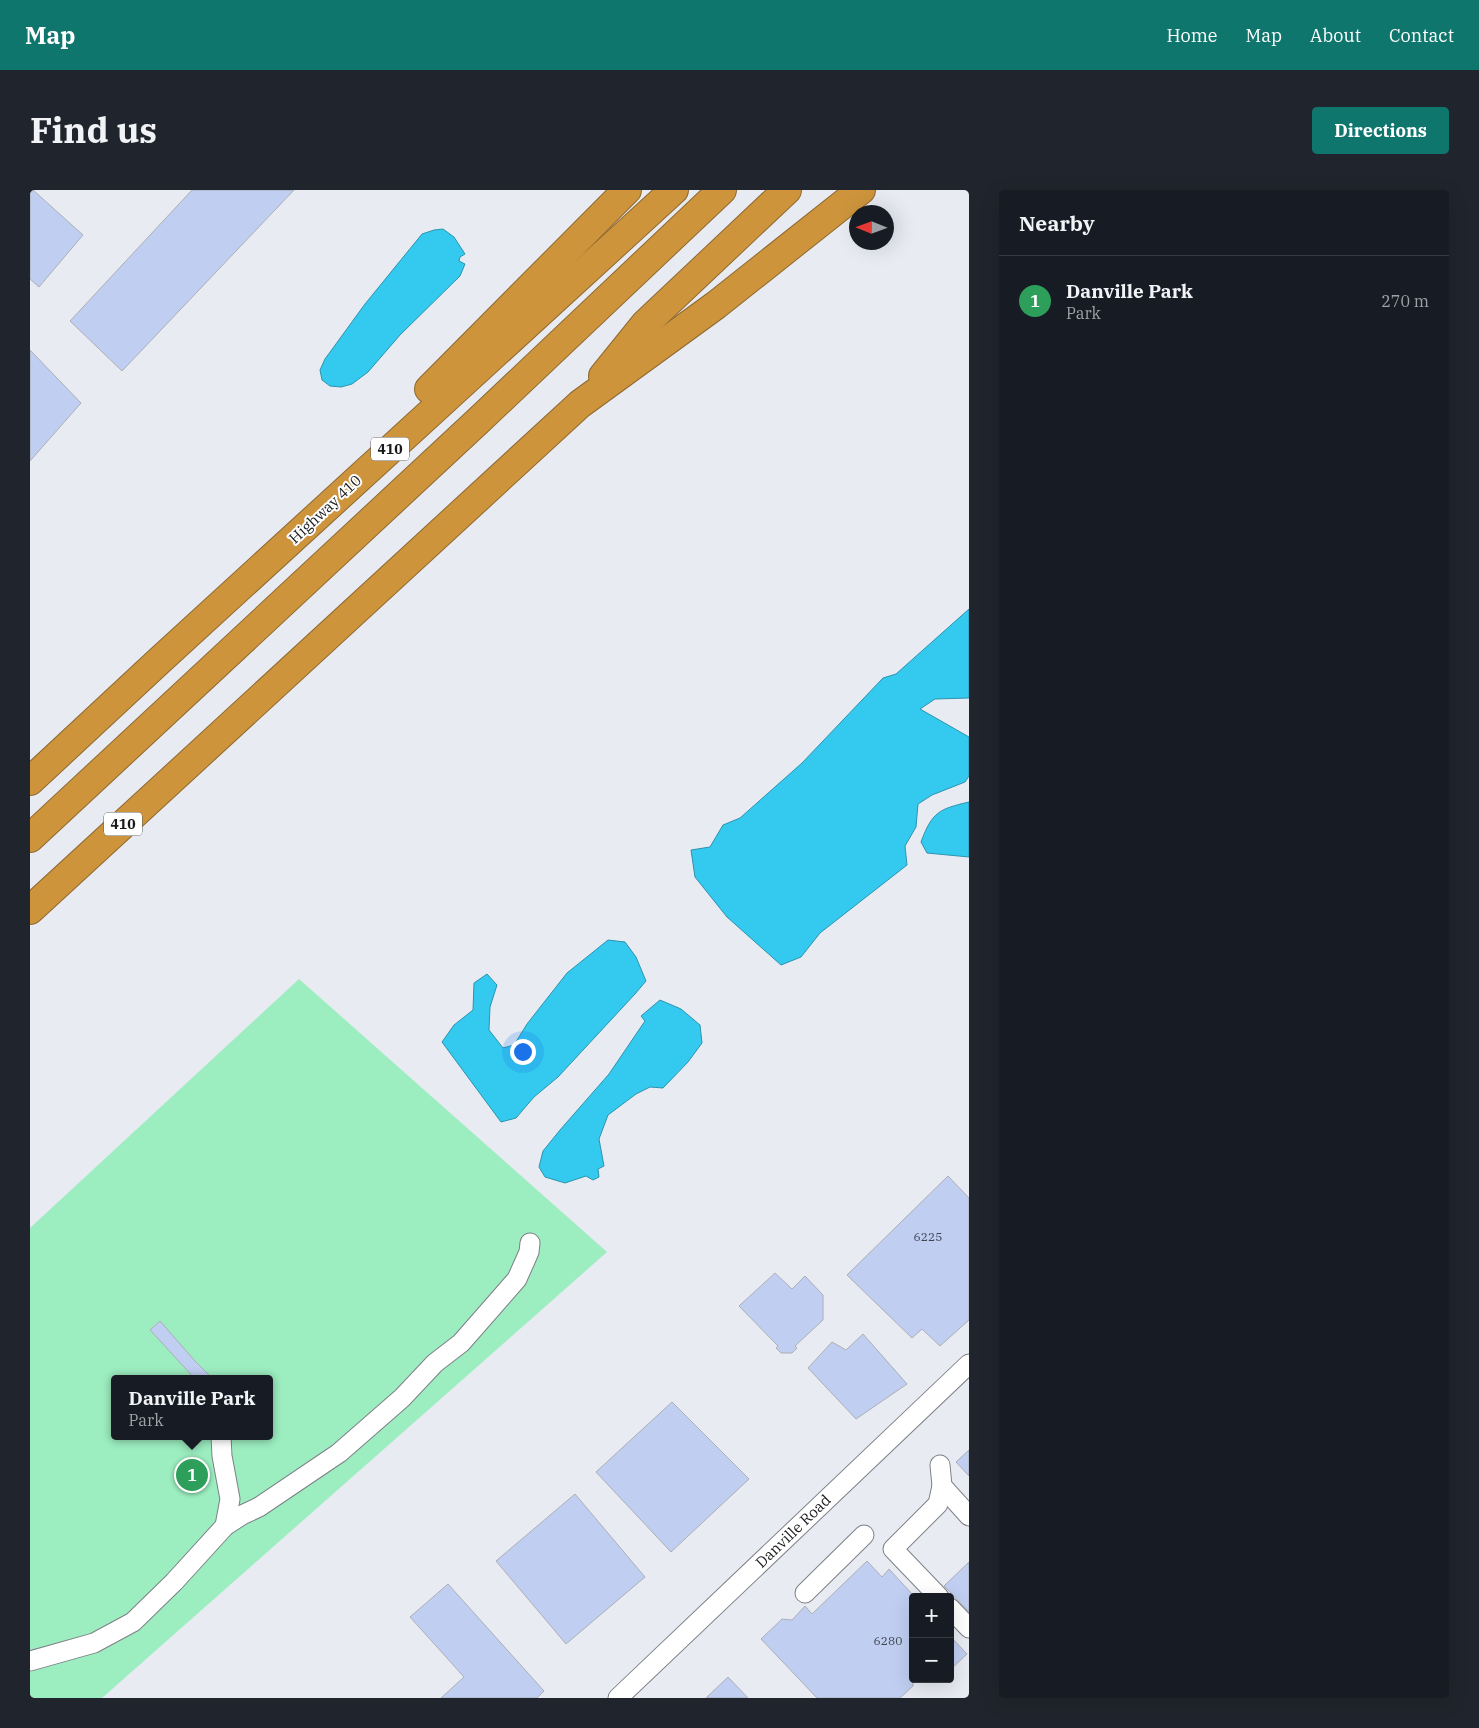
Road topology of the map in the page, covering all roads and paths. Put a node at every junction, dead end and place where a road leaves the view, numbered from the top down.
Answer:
1 (627, 190) edge
2 (667, 190) edge
3 (674, 190) edge
4 (722, 190) edge
5 (787, 190) edge
6 (861, 190) edge
7 (620, 237) junction
8 (580, 404) junction
9 (159, 661) junction
10 (30, 781) edge
11 (30, 838) edge
12 (30, 910) edge
13 (530, 1243) dead end
14 (969, 1364) edge
15 (220, 1440) edge
16 (940, 1465) dead end
17 (942, 1486) junction
18 (969, 1516) edge
19 (225, 1526) junction
20 (864, 1534) dead end
21 (805, 1593) dead end
22 (935, 1593) edge
23 (954, 1612) edge
24 (969, 1628) edge
25 (30, 1661) edge
26 (618, 1698) edge

1 - 9 highway
2 - 7 highway
3 - 7 highway
4 - 11 highway
5 - 8 highway
6 - 8 highway
7 - 9 highway, Highway 410 / 410
8 - 12 highway, 410
9 - 10 highway, Highway 410 / 410
13 - 19 street
14 - 26 street, Danville Road
15 - 19 street
16 - 17 street
17 - 18 street
17 - 22 street
19 - 25 street
20 - 21 street
23 - 24 street

